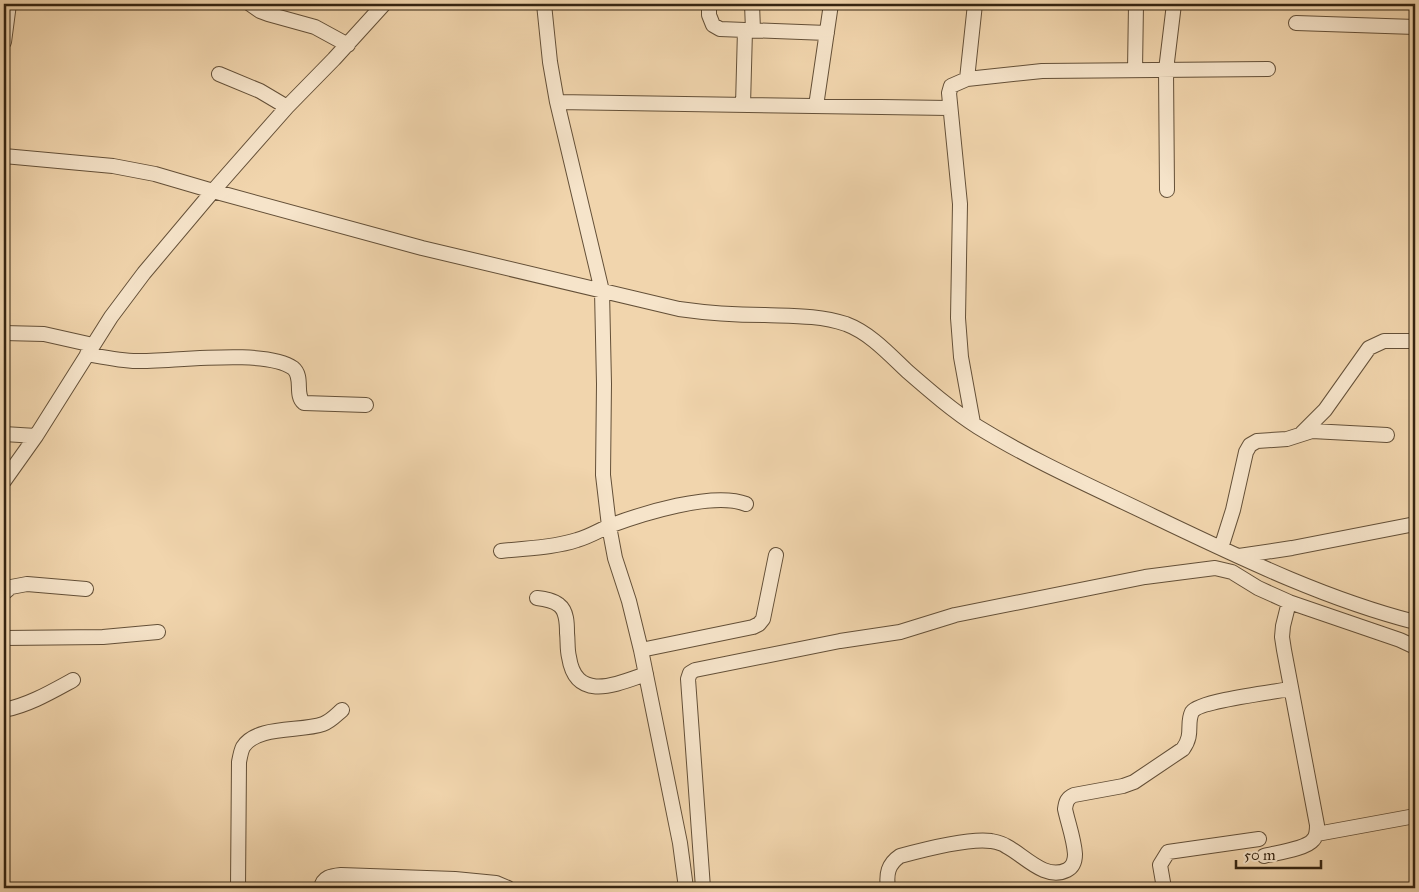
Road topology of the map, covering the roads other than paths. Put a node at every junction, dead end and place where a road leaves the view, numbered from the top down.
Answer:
1 (7, 4) edge
2 (250, 4) edge
3 (384, 4) edge
4 (544, 4) edge
5 (709, 4) edge
6 (752, 4) edge
7 (831, 4) edge
8 (975, 4) edge
9 (1136, 4) edge
10 (1174, 4) edge
11 (1296, 23) dead end
12 (1415, 27) edge
13 (749, 30) junction
14 (827, 32) junction
15 (4, 42) edge
16 (348, 45) junction
17 (1268, 69) dead end
18 (1135, 70) junction
19 (1166, 70) junction
20 (219, 74) dead end
21 (967, 79) junction
22 (557, 102) junction
23 (743, 105) junction
24 (816, 106) junction
25 (287, 107) junction
26 (949, 108) junction
27 (4, 156) edge
28 (1167, 190) dead end
29 (213, 191) junction
30 (602, 292) junction
31 (4, 333) edge
32 (1415, 341) edge
33 (90, 349) junction
34 (366, 405) dead end
35 (973, 423) junction
36 (1302, 433) junction
37 (4, 434) edge
38 (1386, 435) dead end
39 (36, 436) junction
40 (4, 481) edge
41 (746, 504) dead end
42 (1415, 524) edge
43 (609, 526) junction
44 (1221, 548) junction
45 (501, 551) dead end
46 (776, 555) dead end
47 (1238, 556) junction
48 (86, 590) dead end
49 (4, 593) edge
50 (537, 598) dead end
51 (1289, 602) junction
52 (1415, 622) edge
53 (158, 632) dead end
54 (4, 638) edge
55 (1415, 648) edge
56 (642, 650) junction
57 (646, 674) junction
58 (73, 680) dead end
59 (1290, 689) junction
60 (4, 710) edge
61 (342, 710) dead end
62 (1415, 816) edge
63 (1316, 834) junction
64 (1259, 840) dead end
65 (1264, 856) dead end
66 (238, 888) edge
67 (322, 888) edge
68 (508, 888) edge
69 (686, 888) edge
70 (703, 888) edge
71 (888, 888) edge
72 (1164, 888) edge

1 - 15 street
2 - 16 street
3 - 16 street
4 - 22 street
5 - 13 street
6 - 13 street
7 - 14 street
8 - 21 street
9 - 18 street
10 - 19 street
11 - 12 street
13 - 14 street
13 - 23 street
14 - 24 street
16 - 25 street
17 - 19 street
18 - 19 street
18 - 21 street
19 - 28 street
20 - 25 street
21 - 26 street
22 - 23 street
22 - 30 street
23 - 24 street
24 - 26 street
25 - 29 street
26 - 35 street
27 - 29 street
29 - 30 street
29 - 33 street
30 - 35 street
30 - 43 street
31 - 33 street
32 - 36 street
33 - 34 street
33 - 39 street
35 - 44 street
36 - 38 street
36 - 44 street
37 - 39 street
39 - 40 street
41 - 43 street
42 - 47 street
43 - 45 street
43 - 56 street
44 - 47 street
46 - 56 street
47 - 52 street
48 - 49 street
50 - 57 street
51 - 55 street
51 - 59 street
51 - 70 street
53 - 54 street
56 - 57 street
57 - 69 street
58 - 60 street
59 - 63 street
59 - 71 street
61 - 66 street
62 - 63 street
63 - 65 street
64 - 72 street
67 - 68 street

